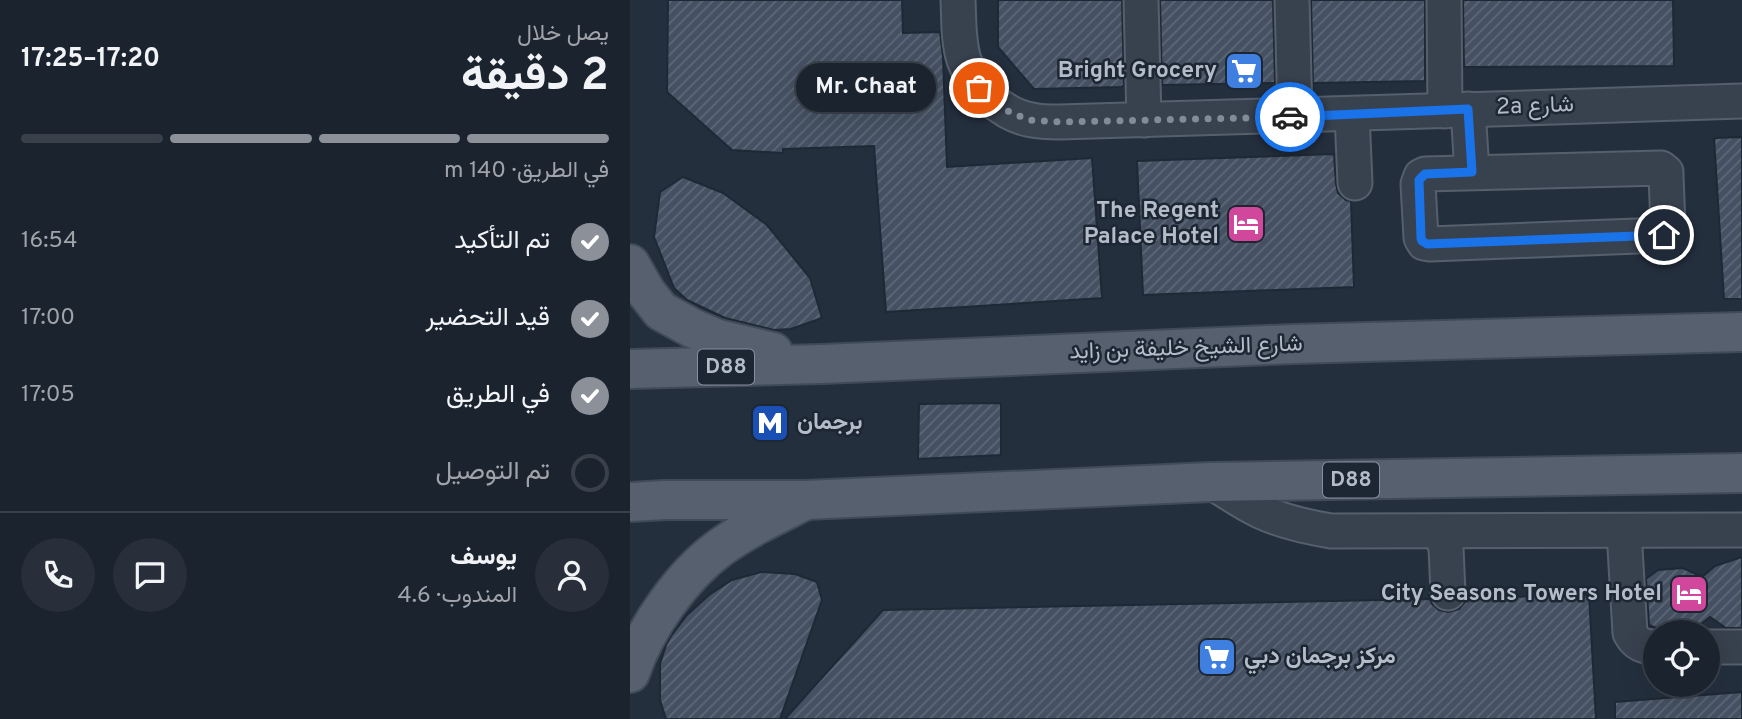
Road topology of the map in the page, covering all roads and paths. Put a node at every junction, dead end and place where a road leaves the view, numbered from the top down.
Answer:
1 (1141, 0) edge
2 (1292, 0) edge
3 (1444, 0) edge
4 (959, 16) edge
5 (1742, 101) edge
6 (1457, 110) junction
7 (1352, 115) junction
8 (1295, 116) junction
9 (1144, 120) junction
10 (1472, 172) junction
11 (1354, 183) dead end
12 (630, 264) edge
13 (1742, 332) edge
14 (822, 364) junction
15 (630, 369) edge
16 (1742, 473) edge
17 (1211, 482) junction
18 (806, 500) junction
19 (630, 502) edge
20 (1742, 530) edge
21 (1624, 531) junction
22 (1440, 532) junction
23 (1448, 593) dead end
24 (1643, 646) edge
25 (1720, 647) edge
26 (1742, 647) edge
27 (630, 673) edge

1 - 9 street
2 - 8 street
3 - 6 street
4 - 9 street, 2a شارع
5 - 6 street, 2a شارع
6 - 7 street, 2a شارع
6 - 10 street
7 - 8 street, 2a شارع
7 - 11 street
8 - 9 street, 2a شارع
10 - 10 street
12 - 14 main road
13 - 14 main road, شارع الشيخ خليفة بن زايد / D88
14 - 15 main road, شارع الشيخ خليفة بن زايد / D88
16 - 17 main road, D88
17 - 18 main road, D88
17 - 22 street
18 - 19 main road, D88
18 - 27 main road
20 - 21 street
21 - 22 street
21 - 24 street
22 - 23 street
25 - 26 street

